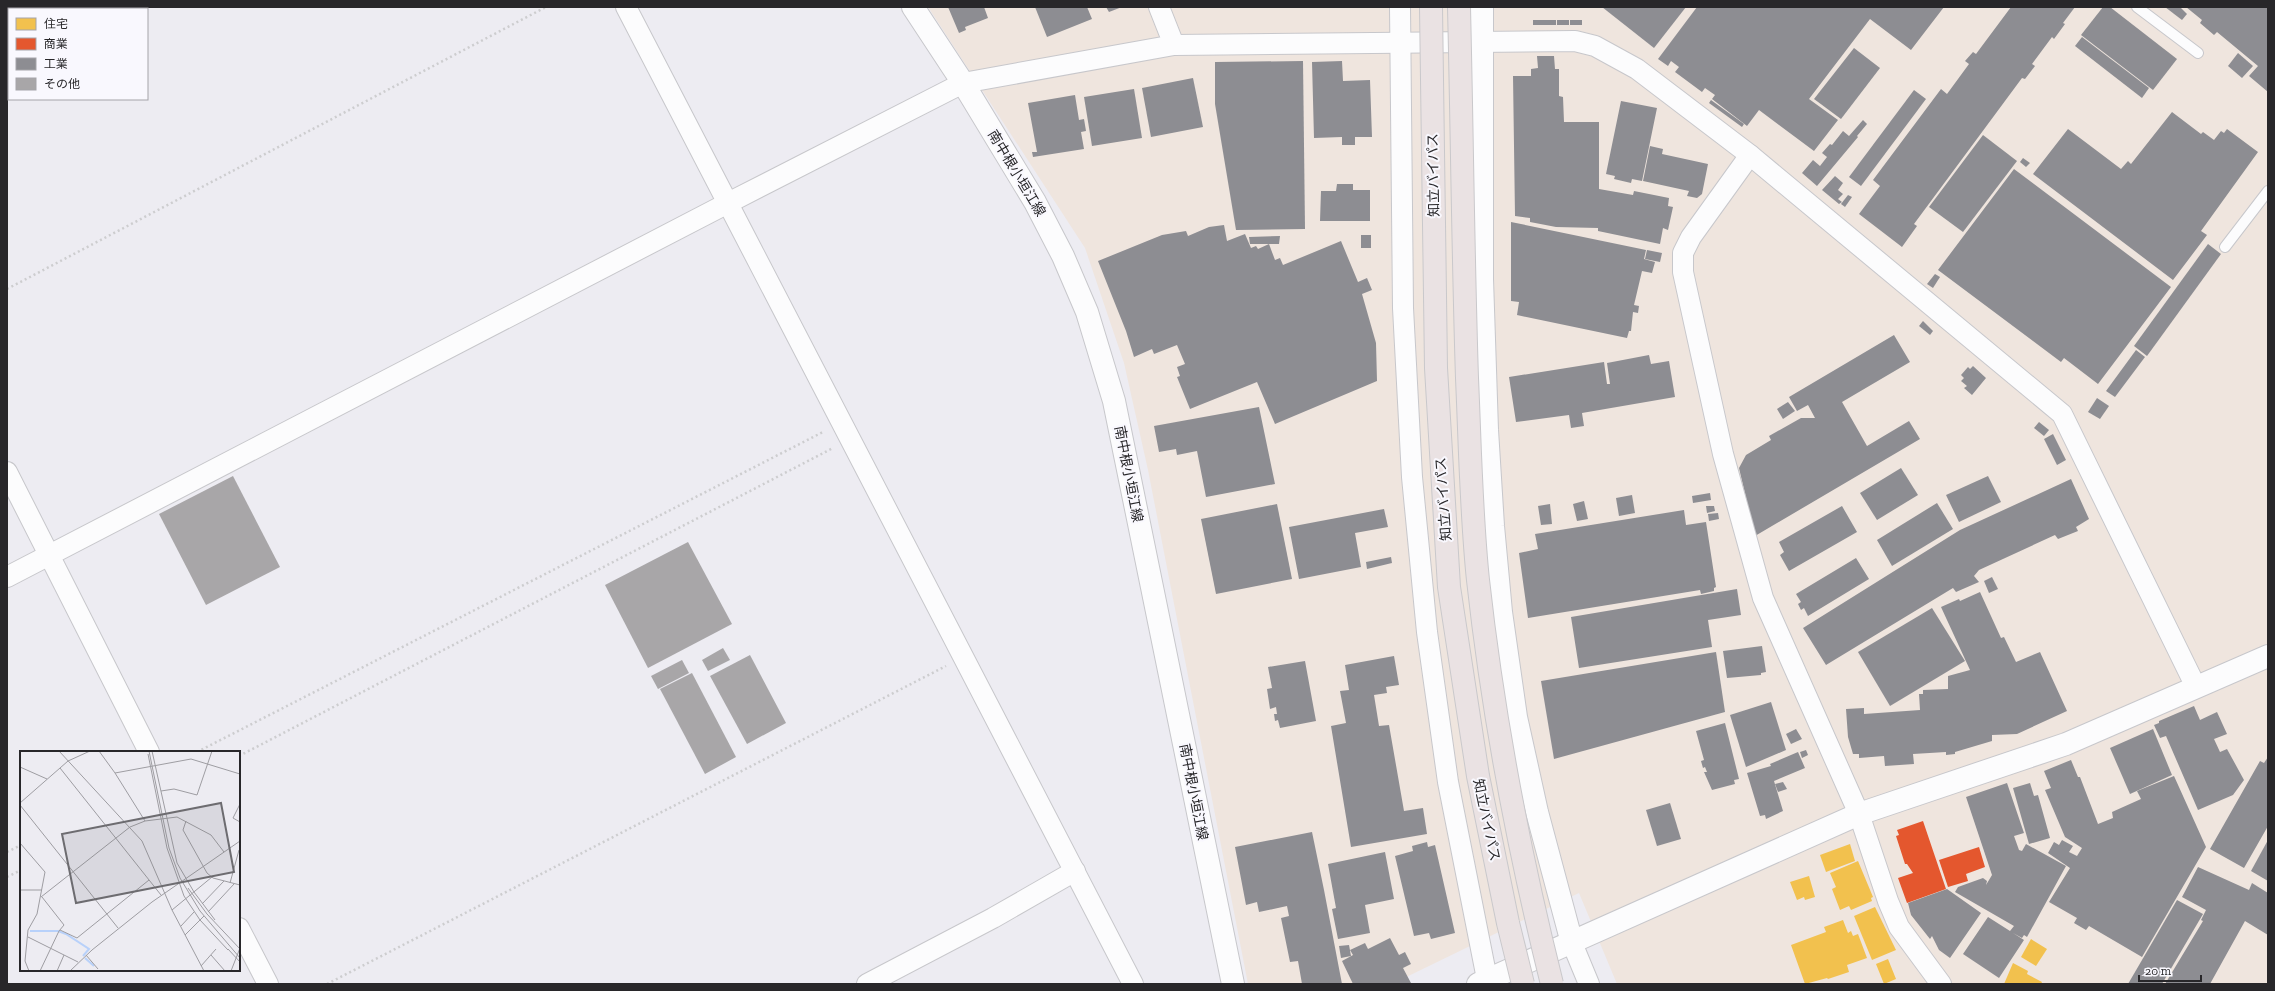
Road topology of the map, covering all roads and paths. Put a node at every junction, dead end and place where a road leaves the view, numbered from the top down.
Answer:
1 (546, 7) edge
2 (626, 7) edge
3 (913, 7) edge
4 (1159, 7) edge
5 (1400, 7) edge
6 (1431, 7) edge
7 (1460, 7) edge
8 (1482, 7) edge
9 (2137, 7) edge
10 (1400, 42) junction
11 (1483, 42) junction
12 (1174, 45) junction
13 (2198, 53) dead end
14 (963, 83) junction
15 (1750, 155) junction
16 (2268, 191) edge
17 (728, 203) junction
18 (2225, 247) dead end
19 (7, 289) edge
20 (845, 431) junction
21 (7, 472) edge
22 (50, 555) junction
23 (7, 577) edge
24 (2268, 656) edge
25 (963, 658) junction
26 (2196, 687) junction
27 (148, 751) edge
28 (199, 751) edge
29 (240, 755) edge
30 (1859, 814) junction
31 (20, 846) edge
32 (7, 852) edge
33 (20, 870) edge
34 (1075, 871) junction
35 (7, 877) edge
36 (1508, 923) junction
37 (240, 930) edge
38 (1572, 943) junction
39 (1484, 983) edge
40 (268, 984) edge
41 (328, 984) edge
42 (867, 984) edge
43 (1133, 984) edge
44 (1232, 984) edge
45 (1515, 984) edge
46 (1523, 984) edge
47 (1552, 984) edge
48 (1590, 984) edge
49 (1941, 984) edge

1 - 19 path
2 - 17 street
3 - 14 street, 南中根小垣江線
4 - 12 street
5 - 10 street
6 - 36 highway, 知立バイパス, bridge
7 - 47 highway, 知立バイパス, bridge
8 - 11 street
9 - 13 lane
10 - 11 street
10 - 12 street
10 - 39 street
11 - 15 street
11 - 38 street
12 - 14 street
14 - 17 street
14 - 44 street, 南中根小垣江線
15 - 26 street
15 - 30 street
16 - 18 lane
17 - 20 street
17 - 22 street
20 - 25 street
20 - 28 path
20 - 29 path
21 - 22 street
22 - 23 street
22 - 27 street
24 - 26 street
25 - 34 street
25 - 41 path
26 - 30 street
30 - 38 street
30 - 49 street
31 - 32 path
33 - 35 path
34 - 42 street
34 - 43 street
36 - 45 highway, bridge
36 - 46 highway, 知立バイパス, bridge
37 - 40 street
38 - 39 street
38 - 48 street

